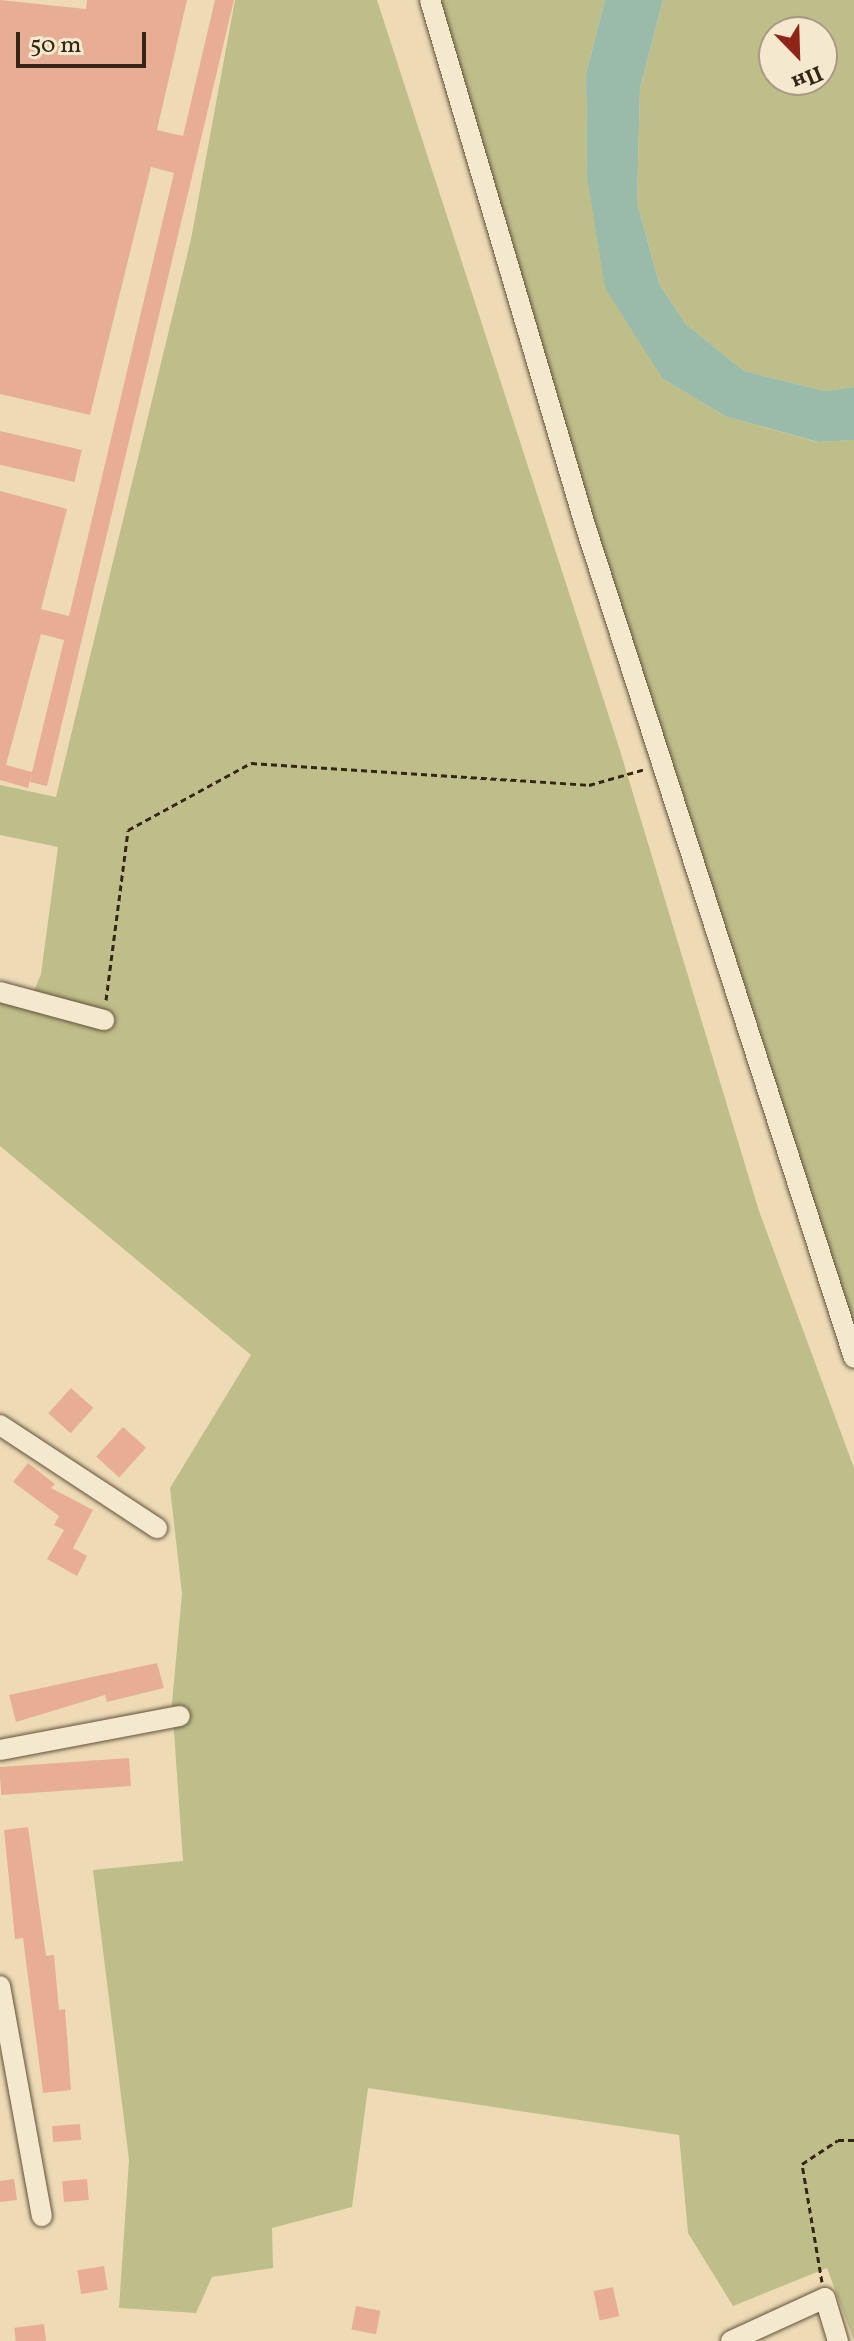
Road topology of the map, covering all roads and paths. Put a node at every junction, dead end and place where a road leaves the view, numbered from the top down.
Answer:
1 (430, 0) edge
2 (664, 763) junction
3 (0, 992) edge
4 (104, 1020) joint
5 (854, 1358) edge
6 (0, 1425) edge
7 (157, 1528) dead end
8 (180, 1716) dead end
9 (0, 1750) edge
10 (0, 1986) edge
11 (854, 2140) edge
12 (42, 2216) dead end
13 (825, 2298) junction
14 (731, 2341) edge
15 (838, 2341) edge

1 - 2 street
2 - 4 path
2 - 5 street
3 - 4 street
6 - 7 street
8 - 9 street
10 - 12 street
11 - 13 path
13 - 14 street
13 - 15 street

